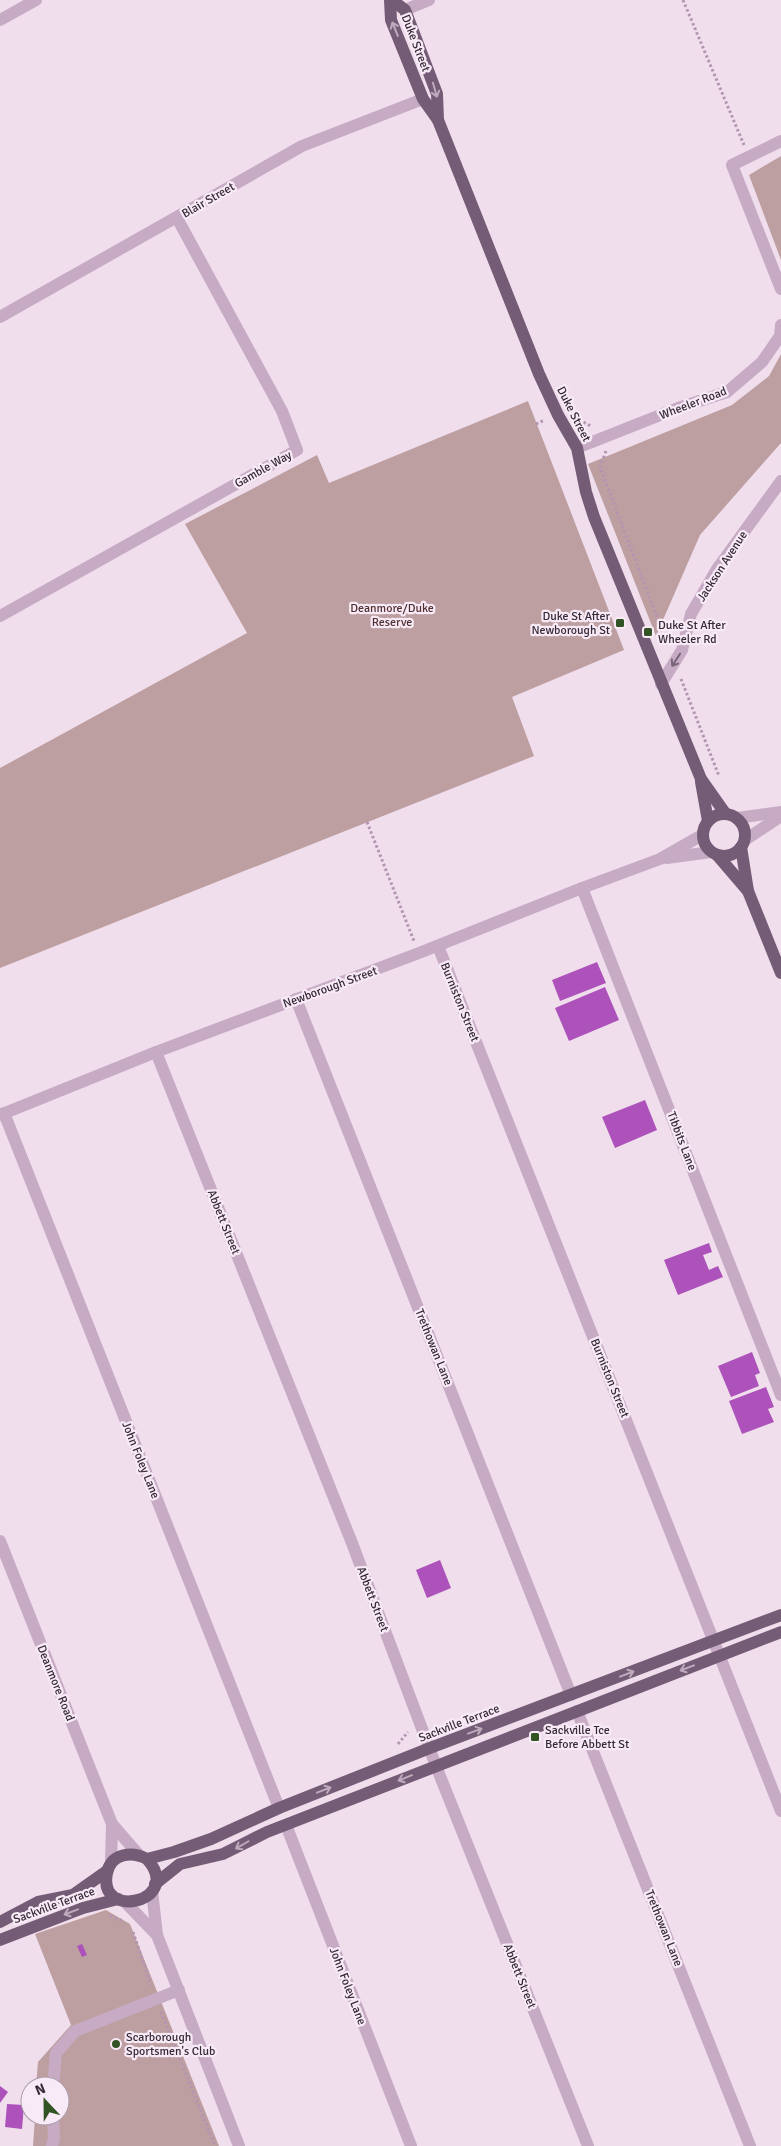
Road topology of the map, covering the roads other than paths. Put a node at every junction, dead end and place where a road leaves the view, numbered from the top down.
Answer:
1 (36, 0) edge
2 (391, 0) edge
3 (429, 0) edge
4 (405, 10) junction
5 (0, 20) edge
6 (423, 99) junction
7 (438, 120) junction
8 (781, 140) edge
9 (178, 218) junction
10 (781, 289) edge
11 (0, 316) edge
12 (781, 325) edge
13 (577, 448) junction
14 (781, 481) edge
15 (0, 616) edge
16 (660, 684) junction
17 (700, 779) junction
18 (781, 812) edge
19 (725, 813) junction
20 (781, 816) edge
21 (737, 818) junction
22 (708, 821) junction
23 (702, 834) junction
24 (743, 844) junction
25 (714, 854) junction
26 (660, 859) junction
27 (582, 888) junction
28 (748, 891) junction
29 (438, 946) junction
30 (781, 973) edge
31 (296, 999) junction
32 (156, 1052) junction
33 (2, 1114) edge
34 (781, 1395) edge
35 (0, 1541) edge
36 (781, 1614) edge
37 (781, 1632) edge
38 (714, 1640) junction
39 (720, 1656) junction
40 (571, 1696) junction
41 (577, 1711) junction
42 (430, 1748) junction
43 (436, 1766) junction
44 (278, 1808) junction
45 (781, 1811) edge
46 (112, 1824) junction
47 (286, 1825) junction
48 (143, 1857) junction
49 (109, 1867) junction
50 (154, 1888) junction
51 (121, 1900) junction
52 (0, 1922) edge
53 (157, 1935) junction
54 (0, 1940) edge
55 (179, 1990) junction
56 (54, 2076) edge
57 (53, 2126) edge
58 (52, 2146) edge
59 (240, 2146) edge
60 (411, 2146) edge
61 (588, 2146) edge
62 (750, 2146) edge

1 - 5 street
2 - 4 main road, Duke Street
6 -> 2 main road, Duke Street
3 - 4 street
4 -> 7 main road, Duke Street
6 - 7 main road, Duke Street
6 - 9 street, Blair Street
7 - 13 main road, Duke Street
8 - 10 street
9 - 11 street, Blair Street
9 - 15 street, Gamble Way
12 - 13 street, Wheeler Road
13 - 16 main road, Duke Street
14 -> 16 street, Jackson Avenue
16 - 17 main road, Duke Street
17 - 19 main road, Duke Street
17 - 22 main road, Duke Street
18 - 21 street
19 - 21 main road
19 - 22 main road
20 - 24 street
21 - 24 main road
22 - 23 main road
23 - 25 main road
23 - 26 street, Newborough Street
24 - 25 main road
24 - 28 main road
25 - 26 street, Newborough Street
25 - 28 main road
26 - 27 street, Newborough Street
27 - 29 street, Newborough Street
27 - 34 street, Tibbits Lane
28 - 30 main road
29 - 31 street, Newborough Street
29 - 38 street, Burniston Street
31 - 32 street, Newborough Street
31 - 40 street, Trethowan Lane
32 - 33 street, Newborough Street
32 - 42 street, Abbett Street
33 - 44 street, John Foley Lane
35 - 46 street, Deanmore Road
36 - 38 main road, Sackville Terrace
37 - 39 main road, Sackville Terrace
38 - 39 street, Burniston Street
40 -> 38 main road, Sackville Terrace
39 -> 41 main road, Sackville Terrace
39 - 45 street, Burniston Street
42 -> 40 main road, Sackville Terrace
41 - 43 main road, Sackville Terrace
41 - 62 street, Trethowan Lane
42 - 43 street, Abbett Street
44 -> 42 main road, Sackville Terrace
43 -> 47 main road, Sackville Terrace
43 - 61 street, Abbett Street
44 - 48 main road, Sackville Terrace
46 - 48 street, Deanmore Road
46 - 49 street, Deanmore Road
47 -> 50 main road, Sackville Terrace
47 - 60 street, John Foley Lane
48 - 49 main road, Sackville Terrace
48 - 50 main road
49 - 51 main road, Sackville Terrace
49 - 52 main road, Sackville Terrace
50 - 51 main road, Sackville Terrace
50 - 53 street
51 - 53 street
51 -> 54 main road, Sackville Terrace
53 - 55 street
55 - 56 street
55 - 59 street
57 - 58 street

